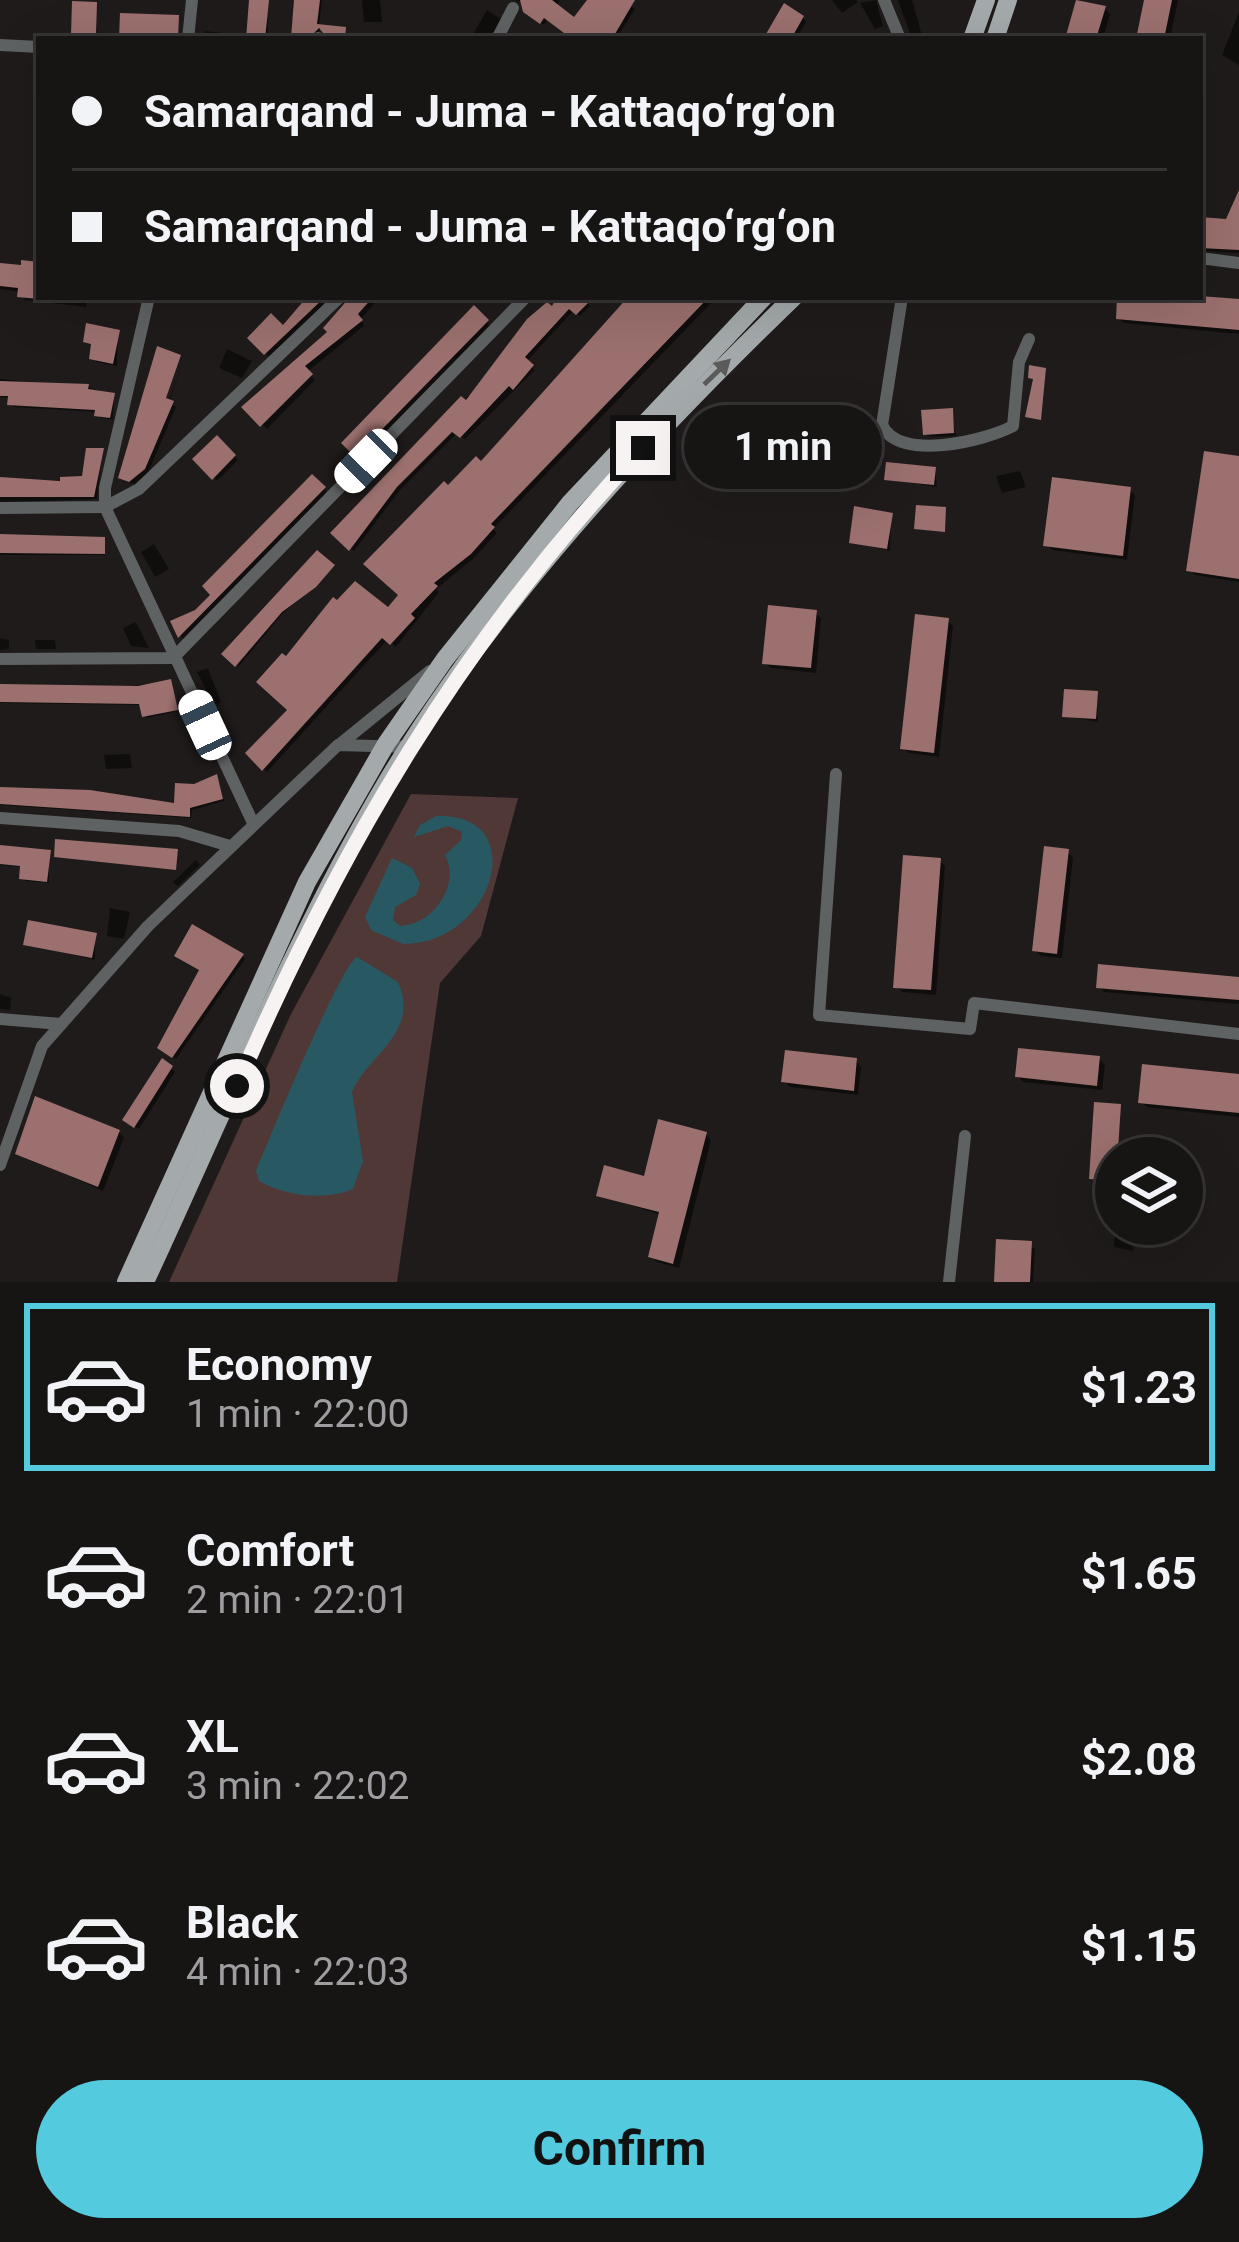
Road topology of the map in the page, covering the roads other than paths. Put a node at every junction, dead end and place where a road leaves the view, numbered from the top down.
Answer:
1 (191, 0) edge
2 (884, 0) edge
3 (986, 0) edge
4 (1008, 0) edge
5 (513, 8) dead end
6 (188, 36) edge
7 (499, 36) edge
8 (899, 36) edge
9 (973, 36) edge
10 (996, 36) edge
11 (0, 45) edge
12 (36, 47) edge
13 (1203, 258) edge
14 (1239, 263) edge
15 (148, 300) edge
16 (337, 300) edge
17 (523, 300) edge
18 (761, 300) edge
19 (791, 300) edge
20 (902, 300) edge
21 (1029, 339) dead end
22 (105, 507) junction
23 (0, 508) edge
24 (173, 658) junction
25 (0, 659) edge
26 (446, 659) junction
27 (386, 744) junction
28 (338, 745) junction
29 (410, 747) junction
30 (836, 774) dead end
31 (0, 818) edge
32 (254, 824) junction
33 (230, 846) junction
34 (0, 1019) edge
35 (61, 1024) junction
36 (1239, 1034) edge
37 (965, 1136) dead end
38 (0, 1165) edge
39 (126, 1282) edge
40 (145, 1282) edge
41 (949, 1282) edge

1 - 6 street
2 - 8 street
3 - 9 main road
4 - 10 main road
5 - 7 street
11 - 12 street
13 - 14 street
15 - 22 street
16 - 22 street
17 - 24 street
18 - 26 main road
29 -> 19 main road
20 - 21 street
22 - 23 street
22 - 24 street
24 - 25 street
24 - 32 street
26 - 27 main road
26 - 28 street
27 - 28 street
27 - 29 street
27 - 39 main road
28 - 32 street
29 - 40 main road
30 - 36 street
31 - 33 street
32 - 33 street
33 - 35 street
34 - 35 street
35 - 38 street
37 - 41 street

